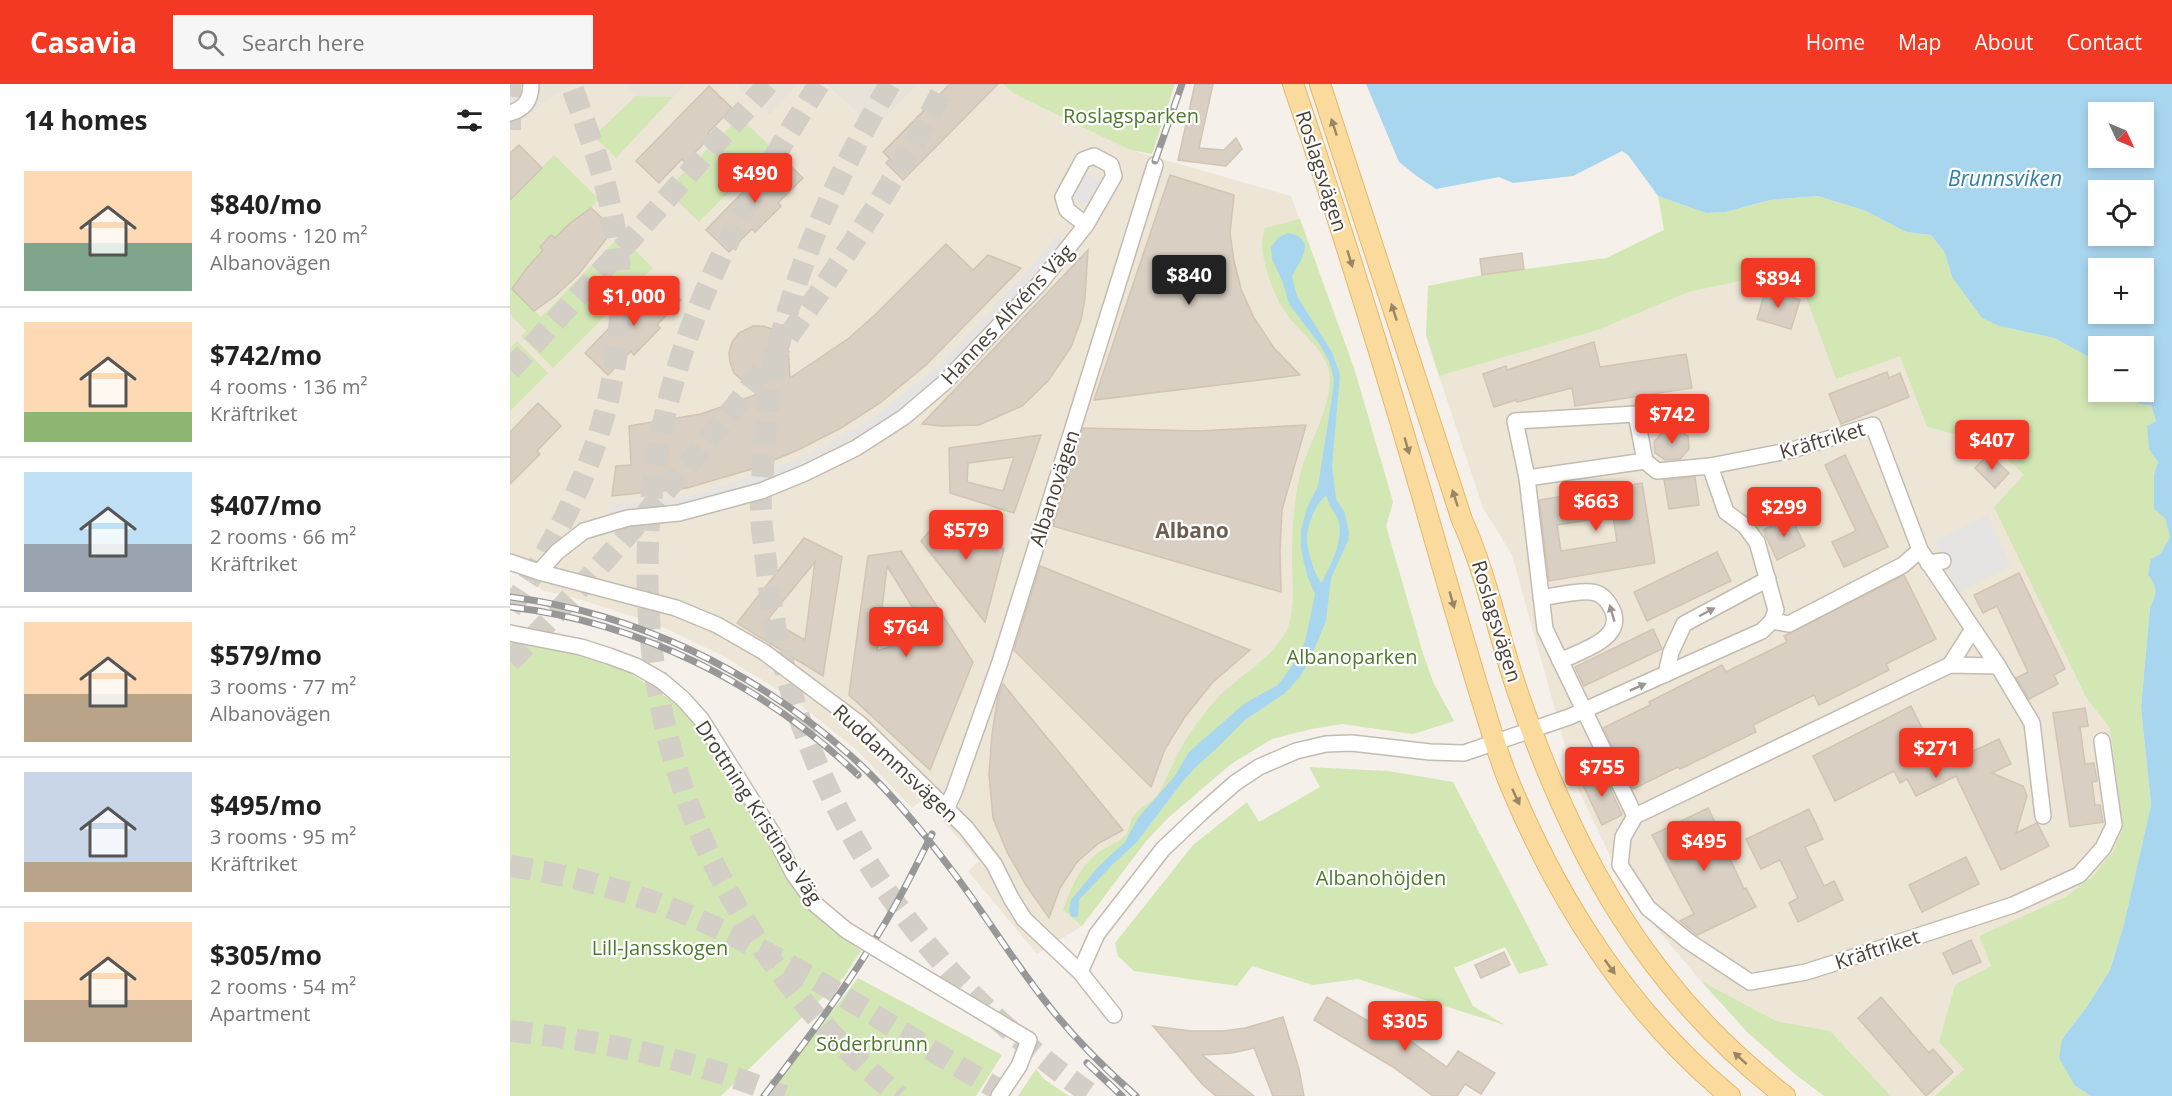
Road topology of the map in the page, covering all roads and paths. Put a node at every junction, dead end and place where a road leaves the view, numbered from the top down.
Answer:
1 (531, 84) edge
2 (1293, 84) edge
3 (1320, 84) edge
4 (510, 112) edge
5 (1155, 165) dead end
6 (1086, 225) dead end
7 (1645, 461) junction
8 (1710, 466) junction
9 (1527, 478) junction
10 (1930, 558) junction
11 (510, 562) edge
12 (539, 572) junction
13 (1768, 579) junction
14 (1541, 598) junction
15 (1772, 621) junction
16 (1973, 629) junction
17 (510, 633) edge
18 (1560, 661) junction
19 (1950, 665) junction
20 (1998, 666) junction
21 (1666, 674) junction
22 (1584, 711) junction
23 (1531, 730) junction
24 (2102, 741) dead end
25 (1495, 742) junction
26 (946, 809) junction
27 (1635, 816) junction
28 (2043, 816) dead end
29 (1080, 972) junction
30 (1114, 1015) dead end
31 (999, 1096) edge
32 (1730, 1096) edge
33 (1785, 1096) edge

1 - 4 street
2 -> 25 main road, Roslagsvägen
23 -> 3 main road, Roslagsvägen
5 - 26 street, Albanovägen
6 - 12 street, Hannes Alfvéns Väg
7 - 8 street, Kräftriket
7 - 9 street, Kräftriket
7 - 9 street
8 - 10 street, Kräftriket
8 - 13 street
9 - 14 street
10 - 15 street
10 - 16 street, Kräftriket
11 - 12 street, Ruddammsvägen
12 - 26 street, Ruddammsvägen
13 - 15 street
21 -> 13 street
14 - 18 street
18 -> 14 street
15 - 21 street
16 - 19 street
16 - 20 street, Kräftriket
17 - 31 street, Drottning Kristinas Väg, bridge
18 - 22 street
19 - 20 street
19 - 27 street
20 - 28 street, Kräftriket
22 -> 21 street
22 - 23 street
22 - 27 street
23 - 25 street
33 -> 23 main road, Roslagsvägen
24 - 27 street, Kräftriket
25 - 29 street
25 -> 32 main road, Roslagsvägen
26 - 29 street, Ruddammsvägen
29 - 30 street, Ruddammsvägen

